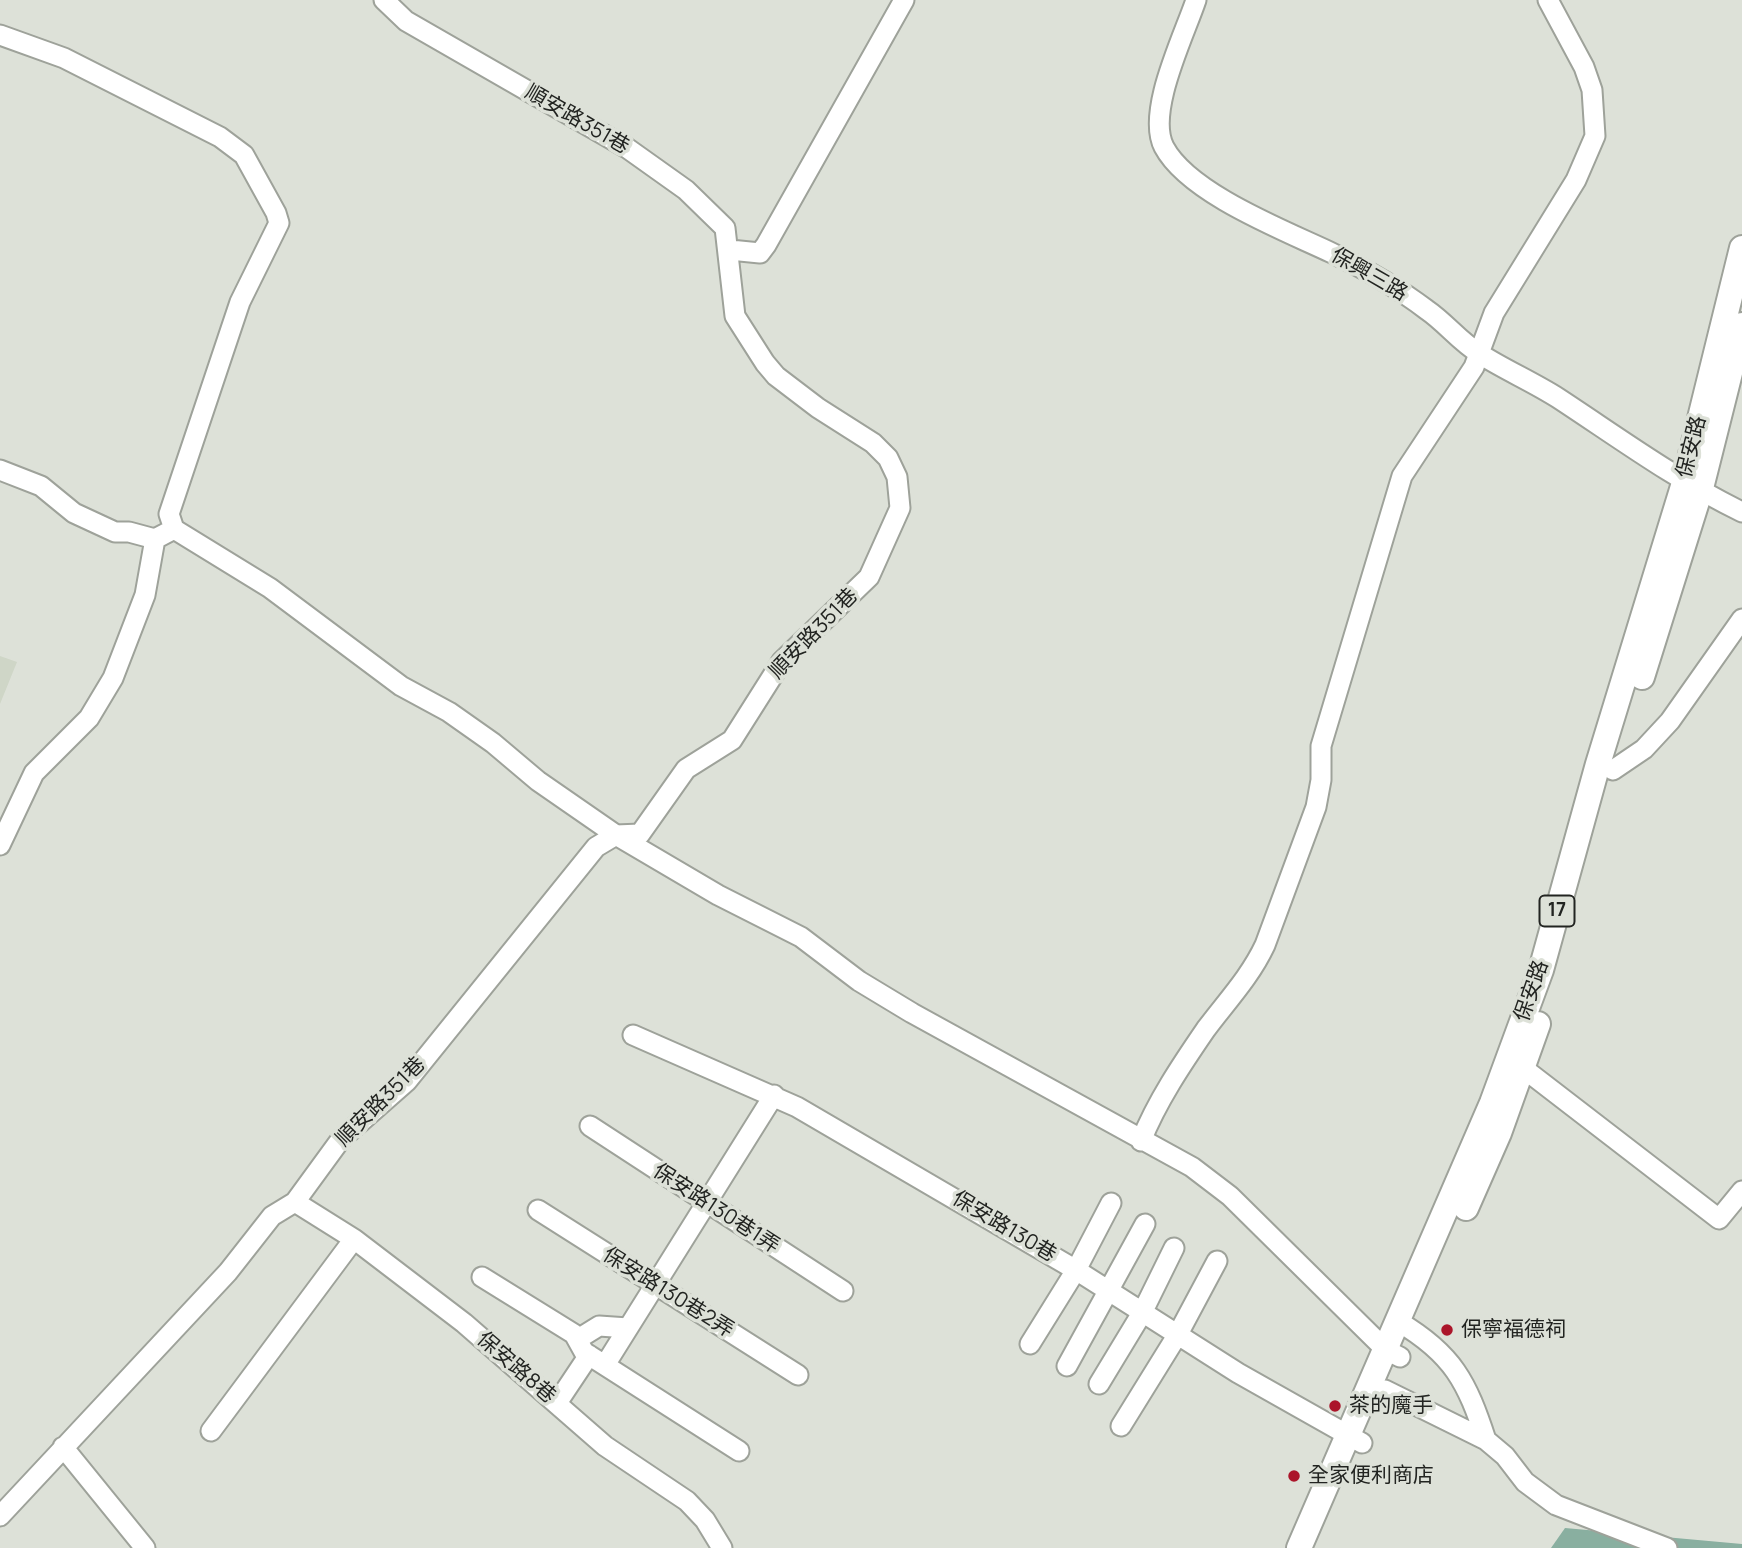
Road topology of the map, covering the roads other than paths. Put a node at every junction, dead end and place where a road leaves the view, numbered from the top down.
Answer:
1 (384, 0) edge
2 (904, 0) edge
3 (1196, 0) edge
4 (1548, 0) edge
5 (0, 36) edge
6 (1742, 248) edge
7 (730, 250) junction
8 (1742, 325) edge
9 (1478, 353) junction
10 (0, 470) edge
11 (1692, 487) junction
12 (1742, 512) edge
13 (174, 529) junction
14 (155, 539) junction
15 (1742, 619) edge
16 (1613, 770) junction
17 (616, 835) junction
18 (0, 845) edge
19 (633, 1035) dead end
20 (1524, 1068) junction
21 (774, 1094) junction
22 (590, 1126) dead end
23 (1141, 1141) junction
24 (1742, 1191) edge
25 (295, 1202) junction
26 (707, 1203) junction
27 (1111, 1203) dead end
28 (538, 1210) dead end
29 (1145, 1224) dead end
30 (354, 1240) junction
31 (1174, 1248) dead end
32 (1217, 1261) dead end
33 (1076, 1270) junction
34 (482, 1277) dead end
35 (656, 1285) junction
36 (843, 1291) dead end
37 (1109, 1291) junction
38 (1142, 1313) junction
39 (1406, 1326) junction
40 (628, 1328) junction
41 (1178, 1334) junction
42 (1030, 1344) dead end
43 (590, 1353) junction
44 (1393, 1354) junction
45 (1067, 1366) dead end
46 (798, 1375) dead end
47 (1099, 1384) dead end
48 (1385, 1390) junction
49 (557, 1404) junction
50 (1121, 1426) dead end
51 (211, 1431) dead end
52 (1355, 1440) junction
53 (1486, 1440) junction
54 (63, 1447) junction
55 (739, 1451) dead end
56 (0, 1516) edge
57 (145, 1548) edge
58 (722, 1548) edge
59 (1299, 1548) edge
60 (1316, 1548) edge
61 (1667, 1548) edge

1 - 7 street, 順安路351巷
2 - 7 street
3 - 9 street, 保興三路
4 - 9 street
5 - 13 street
6 - 11 main road, 保安路 / 17
7 - 17 street, 順安路351巷
8 - 11 main road, 保安路 / 17
9 - 11 street, 保興三路
9 - 23 street
10 - 14 street
11 - 12 street, 保興三路
11 - 16 main road, 保安路 / 17
11 - 39 main road, 保安路 / 17
13 - 14 street
13 - 17 street
14 - 18 street
15 - 16 street
16 - 20 main road, 保安路 / 17
17 - 23 street
17 - 25 street, 順安路351巷
19 - 21 street, 保安路130巷
20 - 24 street
20 - 39 main road, 保安路 / 17
21 - 26 street
21 - 33 street, 保安路130巷
22 - 26 street, 保安路130巷1弄
23 - 44 street
25 - 30 street, 保安路8巷
25 - 54 street, 順安路351巷
26 - 35 street
26 - 36 street, 保安路130巷1弄
27 - 33 street
28 - 35 street, 保安路130巷2弄
29 - 37 street
30 - 49 street, 保安路8巷
30 - 51 street
31 - 38 street
32 - 41 street
33 - 37 street, 保安路130巷
33 - 42 street
34 - 43 street
35 - 40 street
35 - 46 street, 保安路130巷2弄
37 - 38 street, 保安路130巷
37 - 45 street
38 - 41 street, 保安路130巷
38 - 47 street
39 - 44 main road, 保安路 / 17
39 - 53 street
40 - 43 street
40 - 43 street
41 - 50 street
41 - 52 street, 保安路130巷
43 - 49 street
43 - 55 street
44 - 48 main road, 保安路 / 17
44 - 52 main road, 保安路 / 17
48 - 52 main road, 保安路 / 17
48 - 53 street
49 - 58 street, 保安路8巷
52 - 59 main road, 保安路 / 17
52 - 60 main road, 保安路 / 17
53 - 61 street
54 - 56 street, 順安路351巷
54 - 57 street

